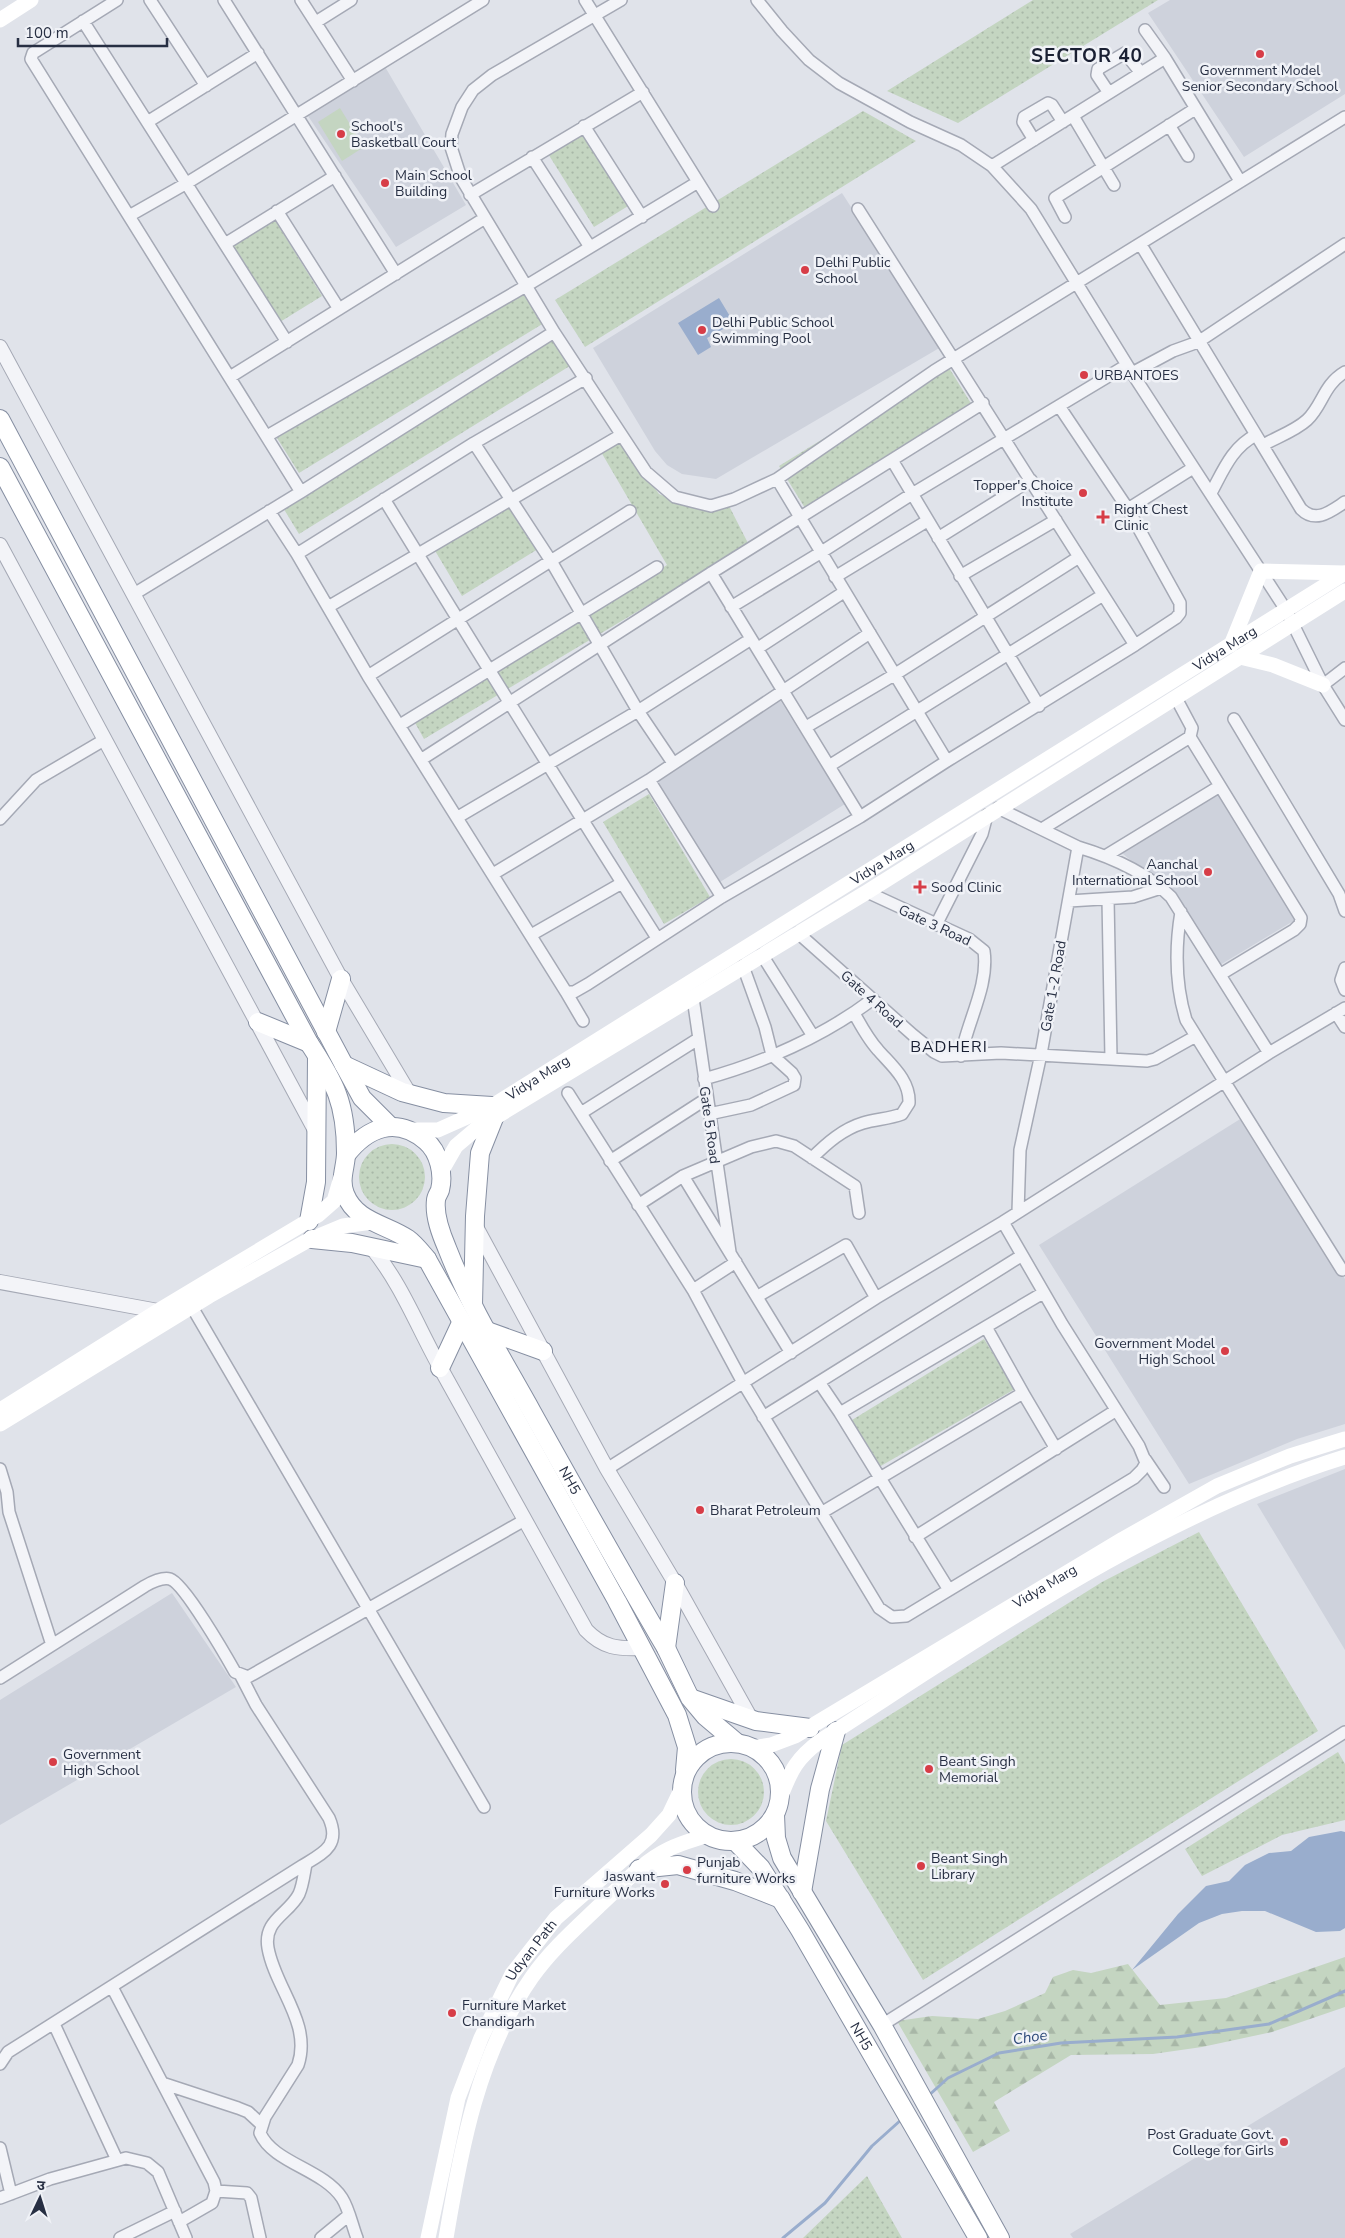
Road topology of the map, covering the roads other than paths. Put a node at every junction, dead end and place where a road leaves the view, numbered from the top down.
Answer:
1 (31, 0) edge
2 (117, 0) edge
3 (150, 0) edge
4 (224, 0) edge
5 (301, 0) edge
6 (351, 0) edge
7 (483, 0) edge
8 (585, 0) edge
9 (621, 0) edge
10 (757, 0) edge
11 (596, 16) junction
12 (0, 20) edge
13 (83, 21) junction
14 (316, 22) junction
15 (1145, 30) dead end
16 (258, 53) junction
17 (1164, 58) junction
18 (1141, 73) junction
19 (353, 81) junction
20 (206, 86) junction
21 (643, 92) junction
22 (1109, 93) junction
23 (1194, 108) junction
24 (297, 115) junction
25 (1073, 116) junction
26 (1345, 117) edge
27 (149, 121) junction
28 (1062, 122) junction
29 (1169, 125) junction
30 (584, 126) junction
31 (1034, 140) junction
32 (1188, 156) dead end
33 (532, 157) junction
34 (992, 166) junction
35 (1103, 166) junction
36 (335, 176) junction
37 (1240, 181) junction
38 (698, 182) junction
39 (187, 183) junction
40 (1114, 185) dead end
41 (470, 195) junction
42 (713, 206) dead end
43 (858, 209) dead end
44 (277, 211) junction
45 (129, 216) junction
46 (642, 217) junction
47 (1065, 217) dead end
48 (485, 218) junction
49 (226, 244) junction
50 (1345, 244) edge
51 (1141, 245) junction
52 (590, 247) junction
53 (396, 274) junction
54 (1076, 282) junction
55 (526, 286) junction
56 (339, 309) junction
57 (554, 332) junction
58 (287, 342) junction
59 (1198, 342) junction
60 (0, 347) edge
61 (953, 359) junction
62 (1129, 369) junction
63 (1345, 372) edge
64 (230, 377) junction
65 (586, 378) junction
66 (982, 403) junction
67 (1059, 406) junction
68 (0, 419) edge
69 (621, 434) junction
70 (1256, 434) junction
71 (267, 436) junction
72 (1005, 439) junction
73 (474, 443) junction
74 (1263, 445) junction
75 (892, 460) junction
76 (0, 467) edge
77 (1193, 468) junction
78 (777, 479) junction
79 (1031, 480) junction
80 (302, 492) junction
81 (1211, 493) junction
82 (912, 494) junction
83 (384, 499) junction
84 (510, 500) junction
85 (1345, 502) edge
86 (1128, 509) junction
87 (630, 511) dead end
88 (269, 512) junction
89 (799, 518) junction
90 (1056, 520) junction
91 (927, 521) junction
92 (938, 538) junction
93 (0, 545) edge
94 (820, 553) junction
95 (297, 554) junction
96 (418, 555) junction
97 (1079, 557) junction
98 (551, 561) junction
99 (657, 567) dead end
100 (1261, 571) junction
101 (711, 573) junction
102 (1345, 573) edge
103 (960, 576) junction
104 (835, 577) junction
105 (1345, 591) edge
106 (844, 592) junction
107 (134, 594) junction
108 (1104, 595) junction
109 (328, 607) junction
110 (731, 607) junction
111 (1286, 610) junction
112 (581, 614) junction
113 (985, 616) junction
114 (460, 620) junction
115 (1294, 624) junction
116 (870, 633) junction
117 (754, 644) junction
118 (599, 645) junction
119 (1135, 645) junction
120 (1231, 645) junction
121 (1008, 655) junction
122 (1240, 658) junction
123 (1345, 660) edge
124 (1345, 664) edge
125 (1345, 668) edge
126 (490, 669) junction
127 (894, 675) junction
128 (368, 676) junction
129 (1323, 685) junction
130 (784, 692) junction
131 (1176, 698) junction
132 (511, 702) junction
133 (1039, 706) junction
134 (638, 711) junction
135 (918, 711) junction
136 (1234, 718) dead end
137 (1345, 720) edge
138 (400, 725) junction
139 (806, 727) junction
140 (1190, 737) junction
141 (104, 740) junction
142 (422, 760) junction
143 (947, 761) junction
144 (549, 763) junction
145 (673, 763) junction
146 (829, 766) junction
147 (649, 780) junction
148 (1220, 786) junction
149 (992, 812) junction
150 (458, 816) junction
151 (860, 818) junction
152 (581, 819) junction
153 (0, 820) edge
154 (1042, 830) junction
155 (1078, 847) junction
156 (1107, 856) junction
157 (493, 874) junction
158 (622, 882) junction
159 (1162, 888) junction
160 (867, 892) junction
161 (722, 897) junction
162 (1108, 899) junction
163 (1068, 901) junction
164 (1345, 911) edge
165 (1181, 912) junction
166 (936, 925) junction
167 (798, 933) junction
168 (532, 935) junction
169 (657, 938) junction
170 (762, 955) junction
171 (743, 966) junction
172 (1345, 968) edge
173 (1221, 974) junction
174 (341, 979) junction
175 (1345, 990) edge
176 (566, 992) junction
177 (693, 998) junction
178 (873, 999) junction
179 (1341, 1011) edge
180 (854, 1013) junction
181 (583, 1021) dead end
182 (258, 1022) junction
183 (1345, 1027) edge
184 (326, 1032) junction
185 (813, 1036) junction
186 (1196, 1036) junction
187 (698, 1039) junction
188 (313, 1050) junction
189 (1270, 1053) junction
190 (1041, 1054) junction
191 (772, 1055) junction
192 (961, 1056) junction
193 (1111, 1058) junction
194 (344, 1065) junction
195 (704, 1079) junction
196 (1224, 1082) junction
197 (409, 1093) junction
198 (568, 1093) dead end
199 (706, 1099) junction
200 (493, 1112) junction
201 (581, 1113) junction
202 (708, 1114) junction
203 (391, 1127) junction
204 (409, 1130) junction
205 (316, 1132) junction
206 (346, 1155) junction
207 (812, 1158) junction
208 (610, 1161) junction
209 (716, 1162) junction
210 (441, 1172) junction
211 (683, 1176) junction
212 (341, 1177) junction
213 (638, 1205) junction
214 (1018, 1212) junction
215 (859, 1213) dead end
216 (309, 1221) junction
217 (1003, 1222) junction
218 (378, 1224) junction
219 (474, 1224) junction
220 (312, 1239) junction
221 (372, 1248) junction
222 (1021, 1256) junction
223 (733, 1257) junction
224 (427, 1259) junction
225 (1342, 1270) dead end
226 (0, 1282) edge
227 (693, 1290) junction
228 (1043, 1293) junction
229 (758, 1296) junction
230 (876, 1298) junction
231 (192, 1307) junction
232 (473, 1307) junction
233 (162, 1316) junction
234 (461, 1323) junction
235 (986, 1327) junction
236 (487, 1331) junction
237 (543, 1351) junction
238 (790, 1353) junction
239 (440, 1368) junction
240 (742, 1382) junction
241 (819, 1382) junction
242 (1023, 1393) junction
243 (0, 1410) edge
244 (1115, 1411) junction
245 (840, 1413) junction
246 (763, 1417) junction
247 (0, 1424) edge
248 (1345, 1438) edge
249 (1056, 1449) junction
250 (1345, 1457) edge
251 (1145, 1459) junction
252 (0, 1469) edge
253 (607, 1469) junction
254 (881, 1479) junction
255 (1164, 1487) dead end
256 (821, 1513) junction
257 (523, 1521) junction
258 (915, 1537) junction
259 (675, 1583) junction
260 (949, 1590) junction
261 (367, 1608) junction
262 (52, 1645) junction
263 (642, 1648) junction
264 (666, 1648) junction
265 (241, 1676) junction
266 (0, 1678) edge
267 (690, 1698) junction
268 (751, 1719) junction
269 (810, 1728) junction
270 (836, 1731) junction
271 (1345, 1732) edge
272 (745, 1746) junction
273 (685, 1770) junction
274 (680, 1792) junction
275 (781, 1796) junction
276 (484, 1807) dead end
277 (775, 1815) junction
278 (705, 1836) junction
279 (736, 1842) junction
280 (306, 1864) junction
281 (639, 1869) junction
282 (802, 1892) junction
283 (781, 1899) junction
284 (112, 1987) junction
285 (54, 2024) junction
286 (882, 2025) junction
287 (0, 2064) edge
288 (165, 2084) junction
289 (261, 2124) junction
290 (0, 2148) edge
291 (117, 2160) junction
292 (216, 2191) junction
293 (6, 2196) edge
294 (177, 2216) junction
295 (349, 2216) junction
296 (120, 2238) edge
297 (186, 2238) edge
298 (260, 2238) edge
299 (321, 2238) edge
300 (357, 2238) edge
301 (428, 2238) edge
302 (446, 2238) edge
303 (978, 2238) edge
304 (1000, 2238) edge

1 - 12 main road
2 - 13 street
3 - 20 street
4 - 16 street
5 - 14 street
6 - 14 street
7 - 19 street
8 - 11 street
9 - 11 street
10 - 34 street
11 - 21 street
11 - 41 street
13 - 27 street
13 - 45 street
14 - 19 street
15 - 17 street
16 - 20 street
16 - 24 street
17 - 18 street
17 - 23 street
18 - 22 street
18 - 22 street
19 - 24 street
20 - 27 street
21 - 30 street
21 - 38 street
22 - 25 street
23 - 29 street
23 - 37 street
24 - 36 street
24 - 39 street
25 - 28 street
25 - 35 street
26 - 37 street
27 - 39 street
28 - 31 street
28 - 31 street
29 - 32 street
29 - 35 street
30 - 33 street
30 - 46 street
31 - 34 street
33 - 41 street
33 - 52 street
34 - 54 street
35 - 40 street
35 - 47 street
36 - 44 street
36 - 53 street
37 - 51 street
38 - 42 street
38 - 46 street
39 - 45 street
39 - 49 street
41 - 48 street
43 - 61 street
44 - 49 street
44 - 56 street
45 - 64 street
46 - 52 street
48 - 53 street
48 - 55 street
49 - 58 street
50 - 59 street
51 - 54 street
51 - 59 street
52 - 55 street
53 - 56 street
54 - 61 street
54 - 62 street
55 - 57 street
55 - 71 street
56 - 58 street
57 - 65 street
57 - 80 street
58 - 64 street
59 - 62 street
59 - 70 street
60 - 107 street
61 - 66 street
61 - 78 street
62 - 67 street
62 - 77 street
63 - 74 street
64 - 71 street
65 - 69 street
65 - 73 street
66 - 72 street
66 - 75 street
67 - 72 street
67 - 86 street
68 - 184 highway
69 - 78 street
69 - 84 street
70 - 74 street
70 - 81 street
71 - 80 street
72 - 79 street
72 - 82 street
73 - 83 street
73 - 84 street
74 - 85 street
75 - 82 street
75 - 89 street
76 - 188 highway, NH5
77 - 81 street
77 - 86 street
78 - 89 street
79 - 90 street
79 - 92 street
80 - 88 street
81 - 100 street
82 - 91 street
82 - 94 street
83 - 95 street
83 - 96 street
84 - 96 street
84 - 98 street
86 - 119 street
87 - 98 street
88 - 95 street
88 - 107 street
89 - 94 street
89 - 101 street
90 - 97 street
90 - 103 street
91 - 92 street
91 - 104 street
92 - 103 street
93 - 141 street
94 - 104 street
94 - 110 street
95 - 109 street
96 - 109 street
96 - 114 street
97 - 108 street
97 - 113 street
98 - 112 street
98 - 114 street
99 - 112 street
100 - 102 main road
100 - 111 street
100 - 120 main road
101 - 110 street
101 - 118 street
102 - 111 main road, Vidya Marg
103 - 113 street
104 - 106 street
105 - 115 main road, Vidya Marg
106 - 116 street
106 - 117 street
107 - 174 street
108 - 119 street
108 - 121 street
109 - 128 street
110 - 117 street
111 - 115 street
111 - 120 main road, Vidya Marg
112 - 118 street
112 - 126 street
113 - 121 street
113 - 127 street
114 - 126 street
114 - 128 street
115 - 122 main road, Vidya Marg
115 - 129 street
116 - 127 street
116 - 130 street
117 - 130 street
117 - 134 street
118 - 132 street
118 - 134 street
119 - 133 street
120 - 200 main road, Vidya Marg
121 - 133 street
121 - 135 street
122 - 129 main road
122 - 131 main road, Vidya Marg
123 - 124 street
125 - 129 street
126 - 132 street
126 - 138 street
127 - 135 street
127 - 139 street
128 - 138 street
129 - 137 street
130 - 139 street
130 - 145 street
131 - 140 street
131 - 149 main road, Vidya Marg
132 - 142 street
132 - 144 street
133 - 143 street
134 - 144 street
134 - 145 street
135 - 143 street
135 - 146 street
136 - 164 street
138 - 142 street
139 - 146 street
140 - 148 street
140 - 154 street
141 - 153 street
141 - 182 street
142 - 150 street
143 - 151 street
144 - 150 street
144 - 152 street
145 - 147 street
146 - 151 street
147 - 152 street
147 - 161 street
148 - 156 street
148 - 173 street
149 - 154 street
149 - 160 main road, Vidya Marg
149 - 166 street
150 - 157 street
151 - 161 street
152 - 157 street
152 - 158 street
154 - 155 street
155 - 156 street
155 - 163 street, Gate 1-2 Road
156 - 159 street
157 - 168 street
158 - 168 street
158 - 169 street
159 - 162 street
159 - 165 street
160 - 166 street, Gate 3 Road
160 - 167 main road, Vidya Marg
161 - 169 street
162 - 163 street
162 - 193 street
163 - 190 street, Gate 1-2 Road
165 - 173 street
165 - 186 street
166 - 192 street, Gate 3 Road
167 - 170 main road, Vidya Marg
167 - 178 street, Gate 4 Road
168 - 176 street
169 - 176 street
170 - 171 main road, Vidya Marg
170 - 185 street
171 - 177 main road, Vidya Marg
171 - 191 street
172 - 175 street
173 - 189 street
174 - 184 highway
174 - 197 street
176 - 181 street
177 - 187 street, Gate 5 Road
177 - 200 main road, Vidya Marg
178 - 180 street
178 - 192 street, Gate 4 Road
179 - 183 street
179 - 189 street
180 - 185 street
180 - 207 street
182 - 188 highway
182 - 205 street
184 - 194 highway
185 - 191 street
186 - 193 street, Gate 4 Road
186 - 196 street
187 - 195 street, Gate 5 Road
187 - 201 street
188 - 205 highway
188 - 206 highway, NH5
189 - 196 street
190 - 192 street, Gate 4 Road
190 - 193 street, Gate 4 Road
190 - 214 street, Gate 1-2 Road
191 - 195 street
191 - 202 street
194 - 197 highway
194 - 203 highway
195 - 199 street, Gate 5 Road
196 - 214 street
196 - 225 street
197 - 200 highway
198 - 201 street
199 - 202 street, Gate 5 Road
199 - 208 street
200 - 204 main road, Vidya Marg
200 - 210 main road, Vidya Marg
200 - 219 highway
201 - 208 street
202 - 209 street, Gate 5 Road
203 - 204 highway, NH5
203 - 206 highway, NH5
204 - 210 highway, NH5
205 - 216 highway
206 - 212 highway, NH5
207 - 209 street
207 - 215 street
208 - 213 street
209 - 211 street
209 - 223 street, Gate 5 Road
210 - 232 highway, NH5 / NH5
211 - 213 street
211 - 223 street
212 - 216 main road
212 - 218 highway, NH5
213 - 227 street
214 - 217 street
216 - 233 main road
217 - 222 street
217 - 230 street
218 - 220 main road
218 - 224 highway, NH5
219 - 232 highway
219 - 237 street
220 - 221 highway
220 - 231 main road
221 - 224 highway
221 - 239 street
222 - 228 street
222 - 241 street
223 - 227 street
223 - 229 street
224 - 234 highway, NH5
226 - 233 street
227 - 240 street
228 - 235 street
228 - 244 street
229 - 230 street
229 - 238 street
230 - 238 street
231 - 233 main road
231 - 261 street
232 - 236 highway, NH5 / NH5
233 - 243 main road
233 - 247 main road
234 - 239 highway
234 - 263 highway, NH5
235 - 242 street
235 - 245 street
236 - 237 highway
236 - 264 highway, NH5 / NH5
237 - 253 street
238 - 240 street
239 - 257 street
240 - 246 street
240 - 253 street
241 - 245 street
241 - 246 street
242 - 249 street
242 - 254 street
244 - 249 street
244 - 251 street
245 - 254 street
246 - 256 street
248 - 269 main road, Vidya Marg
249 - 258 street
250 - 270 main road, Vidya Marg
251 - 255 street
251 - 260 street
252 - 262 street
253 - 259 street
254 - 256 street
254 - 258 street
256 - 260 street
257 - 261 street
257 - 263 street
258 - 260 street
259 - 264 highway
259 - 268 street
261 - 265 street
261 - 276 street
262 - 265 street
262 - 266 street
263 - 273 highway, NH5
264 - 267 highway, NH5 / NH5
265 - 280 street
267 - 268 highway
267 - 272 highway, NH5 / NH5
268 - 269 highway
269 - 272 main road, Vidya Marg
270 - 275 main road, Vidya Marg
270 - 282 highway
271 - 286 street
272 - 273 highway, NH5
272 - 275 highway, NH5
273 - 274 highway, NH5
274 - 278 highway
274 - 301 main road, Udyan Path
275 - 277 highway, NH5
277 - 279 highway, NH5
277 - 282 highway, NH5
278 - 279 highway
278 - 281 main road, Udyan Path
279 - 283 highway, NH5 / NH5
280 - 284 street
280 - 289 street
281 - 283 highway
281 - 302 main road, Udyan Path
282 - 286 highway, NH5
283 - 303 highway, NH5 / NH5
284 - 285 street
284 - 288 street
285 - 287 street
285 - 291 street
286 - 304 highway, NH5
288 - 289 street
288 - 292 street
289 - 295 street
290 - 293 street
291 - 293 street
291 - 294 street
292 - 294 street
292 - 298 street
294 - 296 street
294 - 297 street
295 - 299 street
295 - 300 street

